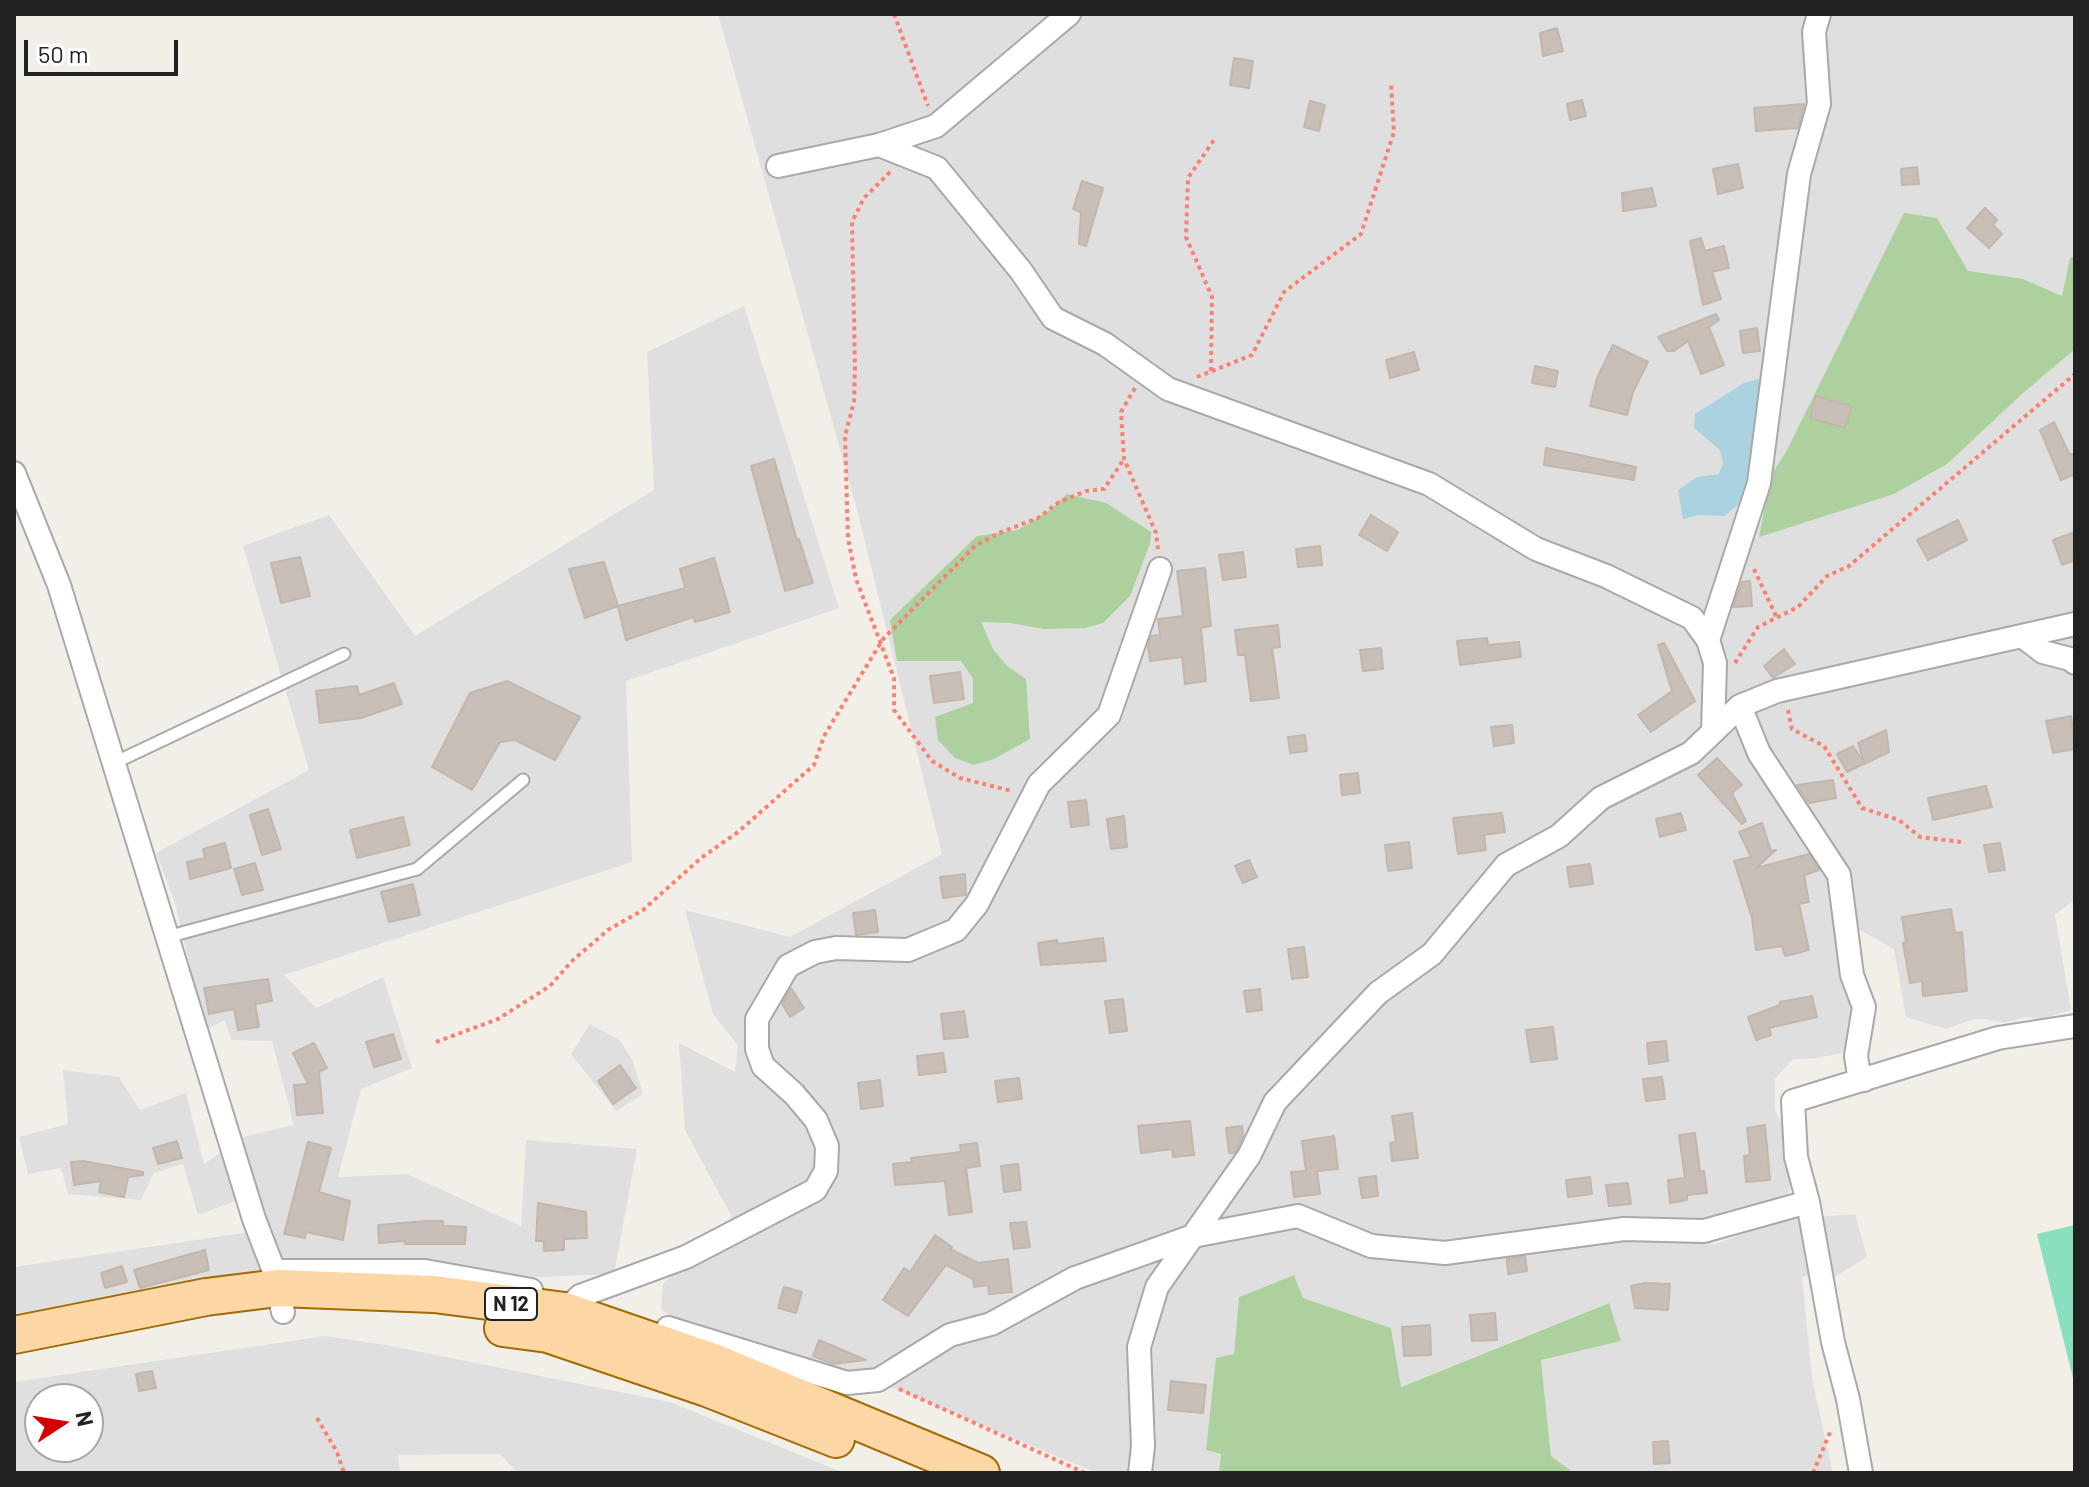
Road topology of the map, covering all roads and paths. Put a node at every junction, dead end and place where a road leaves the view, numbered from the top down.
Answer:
1 (894, 14) edge
2 (1069, 14) edge
3 (1819, 14) edge
4 (1391, 84) dead end
5 (936, 126) junction
6 (1216, 137) dead end
7 (879, 145) junction
8 (906, 156) junction
9 (778, 166) dead end
10 (1211, 371) junction
11 (1145, 373) junction
12 (2075, 374) edge
13 (1168, 389) junction
14 (1124, 459) junction
15 (14, 473) edge
16 (1741, 539) junction
17 (1160, 569) joint
18 (1777, 618) junction
19 (2075, 624) edge
20 (2022, 636) junction
21 (1708, 640) junction
22 (881, 642) junction
23 (344, 654) dead end
24 (2075, 663) edge
25 (1777, 691) junction
26 (1713, 698) junction
27 (1740, 706) junction
28 (1713, 732) junction
29 (114, 763) junction
30 (523, 780) dead end
31 (1033, 797) junction
32 (1961, 842) dead end
33 (167, 937) junction
34 (2075, 1026) edge
35 (436, 1042) dead end
36 (1864, 1080) junction
37 (1808, 1202) junction
38 (1193, 1236) junction
39 (278, 1290) junction
40 (571, 1304) junction
41 (14, 1335) edge
42 (14, 1357) edge
43 (878, 1380) junction
44 (317, 1418) dead end
45 (1836, 1421) dead end
46 (344, 1473) edge
47 (920, 1473) edge
48 (981, 1473) edge
49 (1085, 1473) edge
50 (1140, 1473) edge
51 (1813, 1473) edge
52 (1861, 1473) edge

1 - 5 path
2 - 5 street
3 - 16 street
4 - 10 path
5 - 7 street
6 - 10 path
7 - 8 street
7 - 9 street
8 - 11 street
8 - 22 path
10 - 13 path
11 - 13 street
11 - 14 path
12 - 18 path
13 - 21 street
14 - 17 path
14 - 22 path
15 - 29 street
16 - 18 path
16 - 21 street
17 - 31 street
18 - 26 path
19 - 20 street
20 - 24 street
20 - 25 street
21 - 26 street
22 - 31 path
22 - 35 path
23 - 29 lane
25 - 27 street
25 - 32 path
26 - 28 street
27 - 28 street
27 - 36 street
28 - 38 street
29 - 33 street
30 - 33 lane
31 - 40 street
33 - 39 street
34 - 36 street
36 - 37 street
37 - 38 street
37 - 52 street
38 - 43 street
38 - 50 street
39 - 40 main road, N 12
39 - 41 main road, N 12
39 - 42 main road, N 12
39 - 47 main road, N 12
40 - 43 street
40 - 48 main road, N 12
43 - 49 path
44 - 46 path
45 - 51 path

